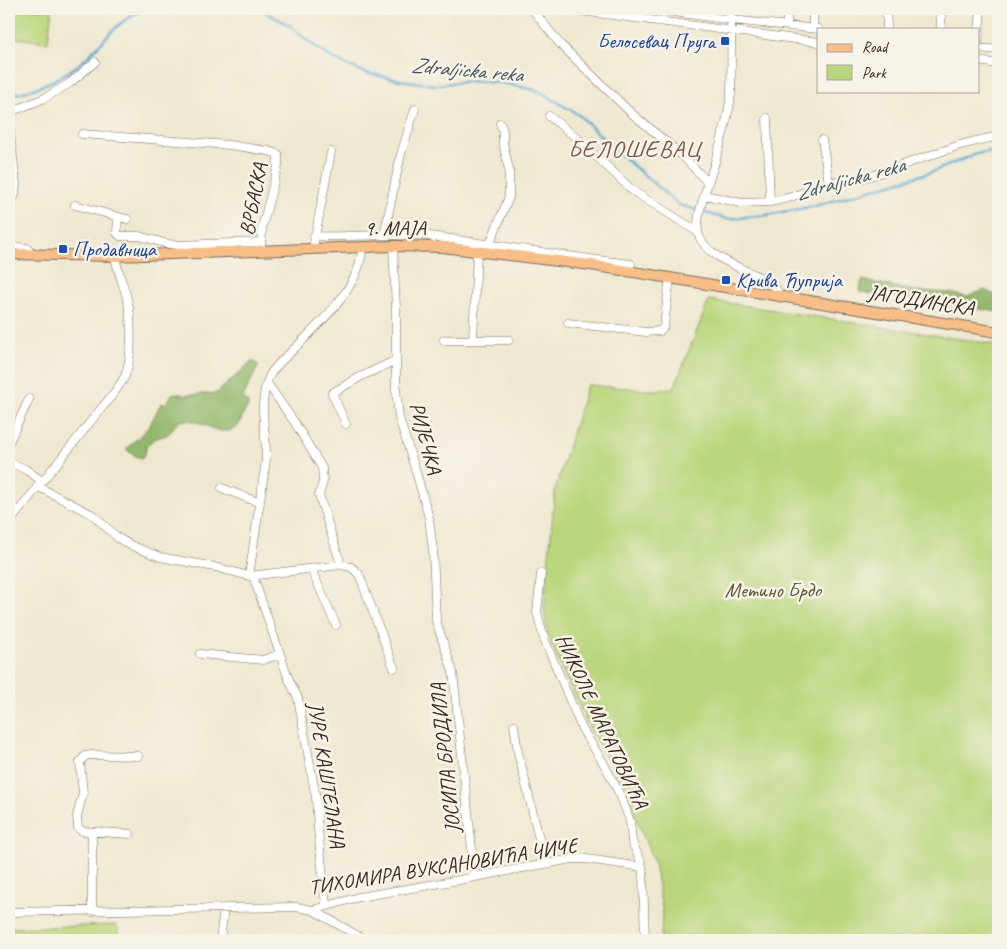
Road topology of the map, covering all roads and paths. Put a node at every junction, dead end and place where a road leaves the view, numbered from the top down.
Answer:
1 (532, 9) edge
2 (566, 9) edge
3 (653, 9) edge
4 (731, 9) edge
5 (787, 9) edge
6 (813, 9) edge
7 (886, 9) edge
8 (941, 9) edge
9 (981, 9) edge
10 (666, 10) edge
11 (731, 20) junction
12 (787, 25) junction
13 (887, 28) edge
14 (941, 28) edge
15 (979, 28) edge
16 (816, 29) edge
17 (731, 32) junction
18 (817, 42) edge
19 (980, 48) edge
20 (998, 50) edge
21 (980, 61) edge
22 (95, 62) dead end
23 (998, 64) edge
24 (415, 109) dead end
25 (548, 116) dead end
26 (767, 118) dead end
27 (500, 123) dead end
28 (82, 134) dead end
29 (998, 136) edge
30 (822, 140) dead end
31 (331, 152) dead end
32 (715, 164) junction
33 (694, 168) junction
34 (708, 183) junction
35 (829, 184) junction
36 (704, 197) junction
37 (770, 202) junction
38 (75, 206) dead end
39 (9, 210) edge
40 (118, 217) junction
41 (127, 219) dead end
42 (698, 232) junction
43 (384, 235) junction
44 (314, 236) junction
45 (430, 236) junction
46 (490, 243) junction
47 (9, 246) edge
48 (261, 246) junction
49 (394, 246) junction
50 (362, 247) junction
51 (442, 247) junction
52 (313, 248) junction
53 (477, 251) junction
54 (9, 254) edge
55 (32, 254) junction
56 (115, 256) junction
57 (593, 262) junction
58 (631, 264) dead end
59 (670, 278) junction
60 (779, 295) junction
61 (568, 323) dead end
62 (998, 332) edge
63 (473, 339) junction
64 (444, 340) dead end
65 (509, 340) dead end
66 (396, 360) junction
67 (267, 383) junction
68 (29, 399) dead end
69 (346, 424) dead end
70 (9, 442) edge
71 (9, 462) edge
72 (39, 484) junction
73 (222, 488) dead end
74 (260, 503) junction
75 (9, 523) edge
76 (341, 565) junction
77 (311, 569) junction
78 (541, 574) dead end
79 (251, 576) junction
80 (336, 625) dead end
81 (442, 638) joint
82 (200, 654) dead end
83 (280, 654) junction
84 (394, 668) dead end
85 (514, 725) dead end
86 (138, 756) dead end
87 (92, 832) junction
88 (130, 834) dead end
89 (545, 863) junction
90 (642, 866) junction
91 (475, 877) junction
92 (326, 905) junction
93 (224, 909) junction
94 (313, 910) junction
95 (9, 912) edge
96 (92, 912) junction
97 (220, 940) edge
98 (362, 940) edge
99 (646, 940) edge

1 - 33 street
2 - 17 street
3 - 10 street
4 - 11 street
5 - 12 street
6 - 16 street
7 - 13 street
8 - 14 street
9 - 15 street
10 - 11 street
11 - 12 street
11 - 17 street
12 - 16 street
17 - 18 street
17 - 32 street
19 - 20 street
21 - 23 street
22 - 39 street
24 - 43 street
25 - 42 street
26 - 37 street
27 - 46 street
28 - 48 street, ВРБАСКА
29 - 35 street
30 - 35 street
31 - 44 street
32 - 33 street
32 - 34 street
33 - 34 street
34 - 36 street
35 - 37 street
36 - 37 street
36 - 42 street
38 - 40 street
40 - 41 street
40 - 48 street
42 - 60 street
43 - 44 street
43 - 45 street
44 - 52 street
45 - 46 street
45 - 51 street
46 - 57 street
47 - 55 street
48 - 52 main road, 9. МАЈА
48 - 56 main road, 9. МАЈА
49 - 50 main road, 9. МАЈА
49 - 51 main road, 9. МАЈА
49 - 66 street, РИЈЕЧКА
50 - 52 main road, 9. МАЈА
50 - 67 street
51 - 53 main road, 9. МАЈА
53 - 57 main road, 9. МАЈА
53 - 63 street
54 - 55 main road, 9. МАЈА
55 - 56 main road, 9. МАЈА
56 - 72 street
57 - 58 street
57 - 59 main road, 9. МАЈА
59 - 60 main road, 9. МАЈА
59 - 61 street
60 - 62 main road, ЈАГОДИНСКА
63 - 64 street
63 - 65 street
66 - 69 street
66 - 81 street, РИЈЕЧКА
67 - 74 street
67 - 76 street
68 - 70 street
71 - 72 street
72 - 75 street
72 - 79 street
73 - 74 street
74 - 79 street
76 - 77 street
76 - 84 street
77 - 79 street
77 - 80 street
78 - 90 street, НИКОЛЕ МАРАТОВИЋА
79 - 83 street, ЈУРЕ КАШТЕЛАНА
81 - 91 street, ЈОСИПА БРОДИЛА
82 - 83 street
83 - 92 street, ЈУРЕ КАШТЕЛАНА
85 - 89 street
86 - 87 street
87 - 88 street
87 - 96 street
89 - 90 street, ТИХОМИРА ВУКСАНОВИЋА ЧИЧЕ
89 - 91 street, ТИХОМИРА ВУКСАНОВИЋА ЧИЧЕ
90 - 99 street, НИКОЛЕ МАРАТОВИЋА
91 - 92 street, ТИХОМИРА ВУКСАНОВИЋА ЧИЧЕ
92 - 94 street, ТИХОМИРА ВУКСАНОВИЋА ЧИЧЕ
93 - 94 street, ТИХОМИРА ВУКСАНОВИЋА ЧИЧЕ
93 - 96 street, ТИХОМИРА ВУКСАНОВИЋА ЧИЧЕ
93 - 97 street
94 - 98 street
95 - 96 street, ТИХОМИРА ВУКСАНОВИЋА ЧИЧЕ

